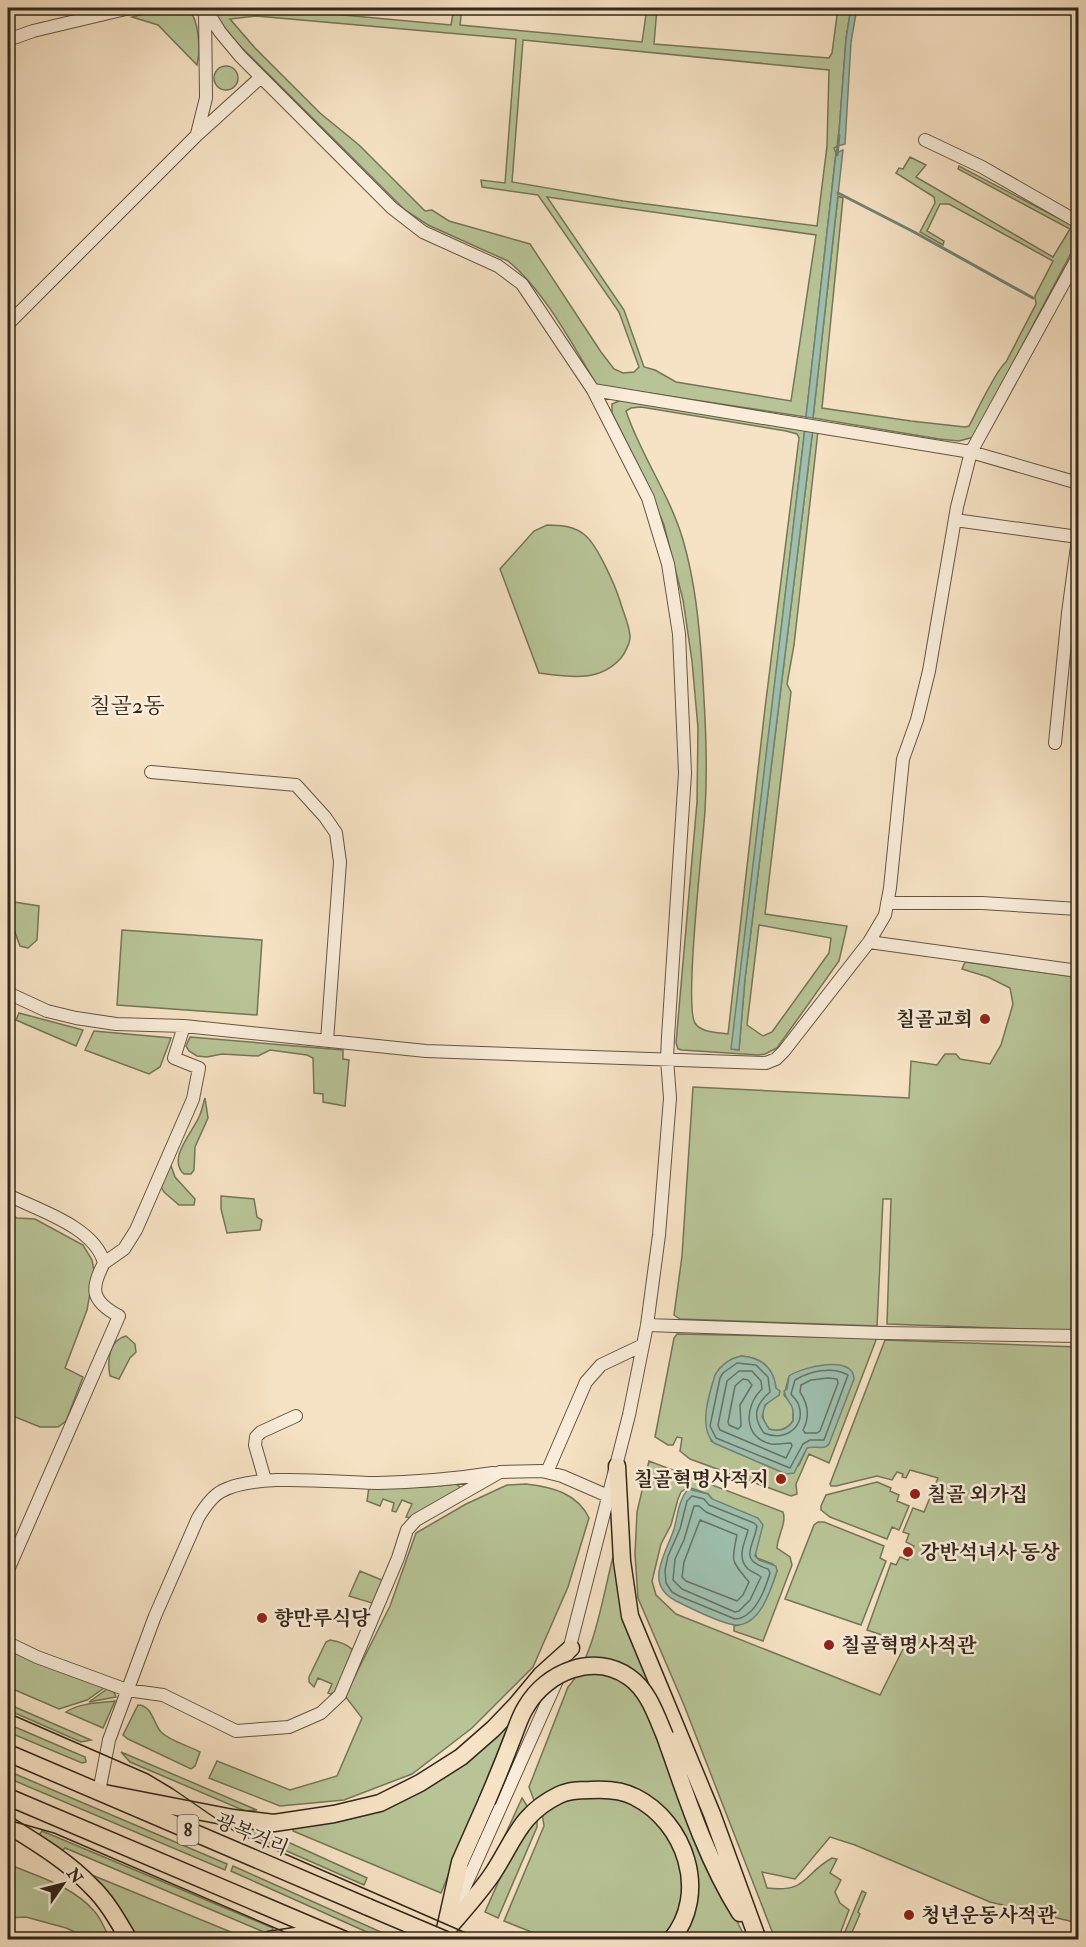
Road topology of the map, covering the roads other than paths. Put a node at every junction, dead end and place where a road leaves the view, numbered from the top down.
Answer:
1 (130, 8) edge
2 (205, 8) edge
3 (8, 40) edge
4 (261, 77) junction
5 (197, 135) junction
6 (925, 141) dead end
7 (1078, 222) edge
8 (1078, 257) edge
9 (8, 324) edge
10 (593, 390) junction
11 (971, 452) junction
12 (1078, 483) edge
13 (955, 520) junction
14 (1078, 538) edge
15 (1055, 744) dead end
16 (150, 772) dead end
17 (887, 903) junction
18 (1078, 909) edge
19 (869, 942) junction
20 (1078, 970) edge
21 (8, 993) edge
22 (184, 1026) junction
23 (327, 1041) junction
24 (667, 1059) junction
25 (8, 1196) edge
26 (104, 1263) junction
27 (647, 1325) junction
28 (1078, 1336) edge
29 (644, 1345) junction
30 (296, 1416) dead end
31 (617, 1466) junction
32 (500, 1472) junction
33 (547, 1472) junction
34 (265, 1480) junction
35 (608, 1496) junction
36 (8, 1570) edge
37 (8, 1643) edge
38 (571, 1648) junction
39 (127, 1690) junction
40 (8, 1753) edge
41 (99, 1792) junction
42 (8, 1797) edge
43 (8, 1825) edge
44 (445, 1936) edge
45 (129, 1940) edge
46 (269, 1940) edge
47 (324, 1940) edge
48 (345, 1940) edge
49 (671, 1940) edge
50 (757, 1940) edge

1 - 3 street
2 - 4 street
2 - 5 street
4 - 5 street
4 - 10 street
5 - 9 street
6 - 7 street
8 - 11 street
10 - 11 street
10 - 24 street
11 - 12 street
11 - 13 street
13 - 14 street
13 - 17 street
14 - 15 street
16 - 23 street
17 - 18 street
17 - 19 street
19 - 20 street
19 - 24 street
21 - 22 street
22 - 23 street
22 - 26 street
23 - 24 street
24 - 27 street
25 - 26 street
26 - 36 street
27 - 28 street
27 - 29 street
29 - 31 street
29 - 33 street
30 - 34 street
31 - 35 street
31 - 50 highway
32 - 33 street
32 - 34 street
32 - 39 street
33 - 35 street
34 - 39 street
35 - 38 street
37 - 39 street
38 - 41 highway
38 - 44 street
39 - 41 street
40 - 41 highway, 광복거리 / 8
41 - 44 highway, 광복거리 / 8, bridge
42 - 48 highway, 8
43 - 45 highway
44 - 49 highway
44 - 50 highway, bridge
46 - 47 highway

